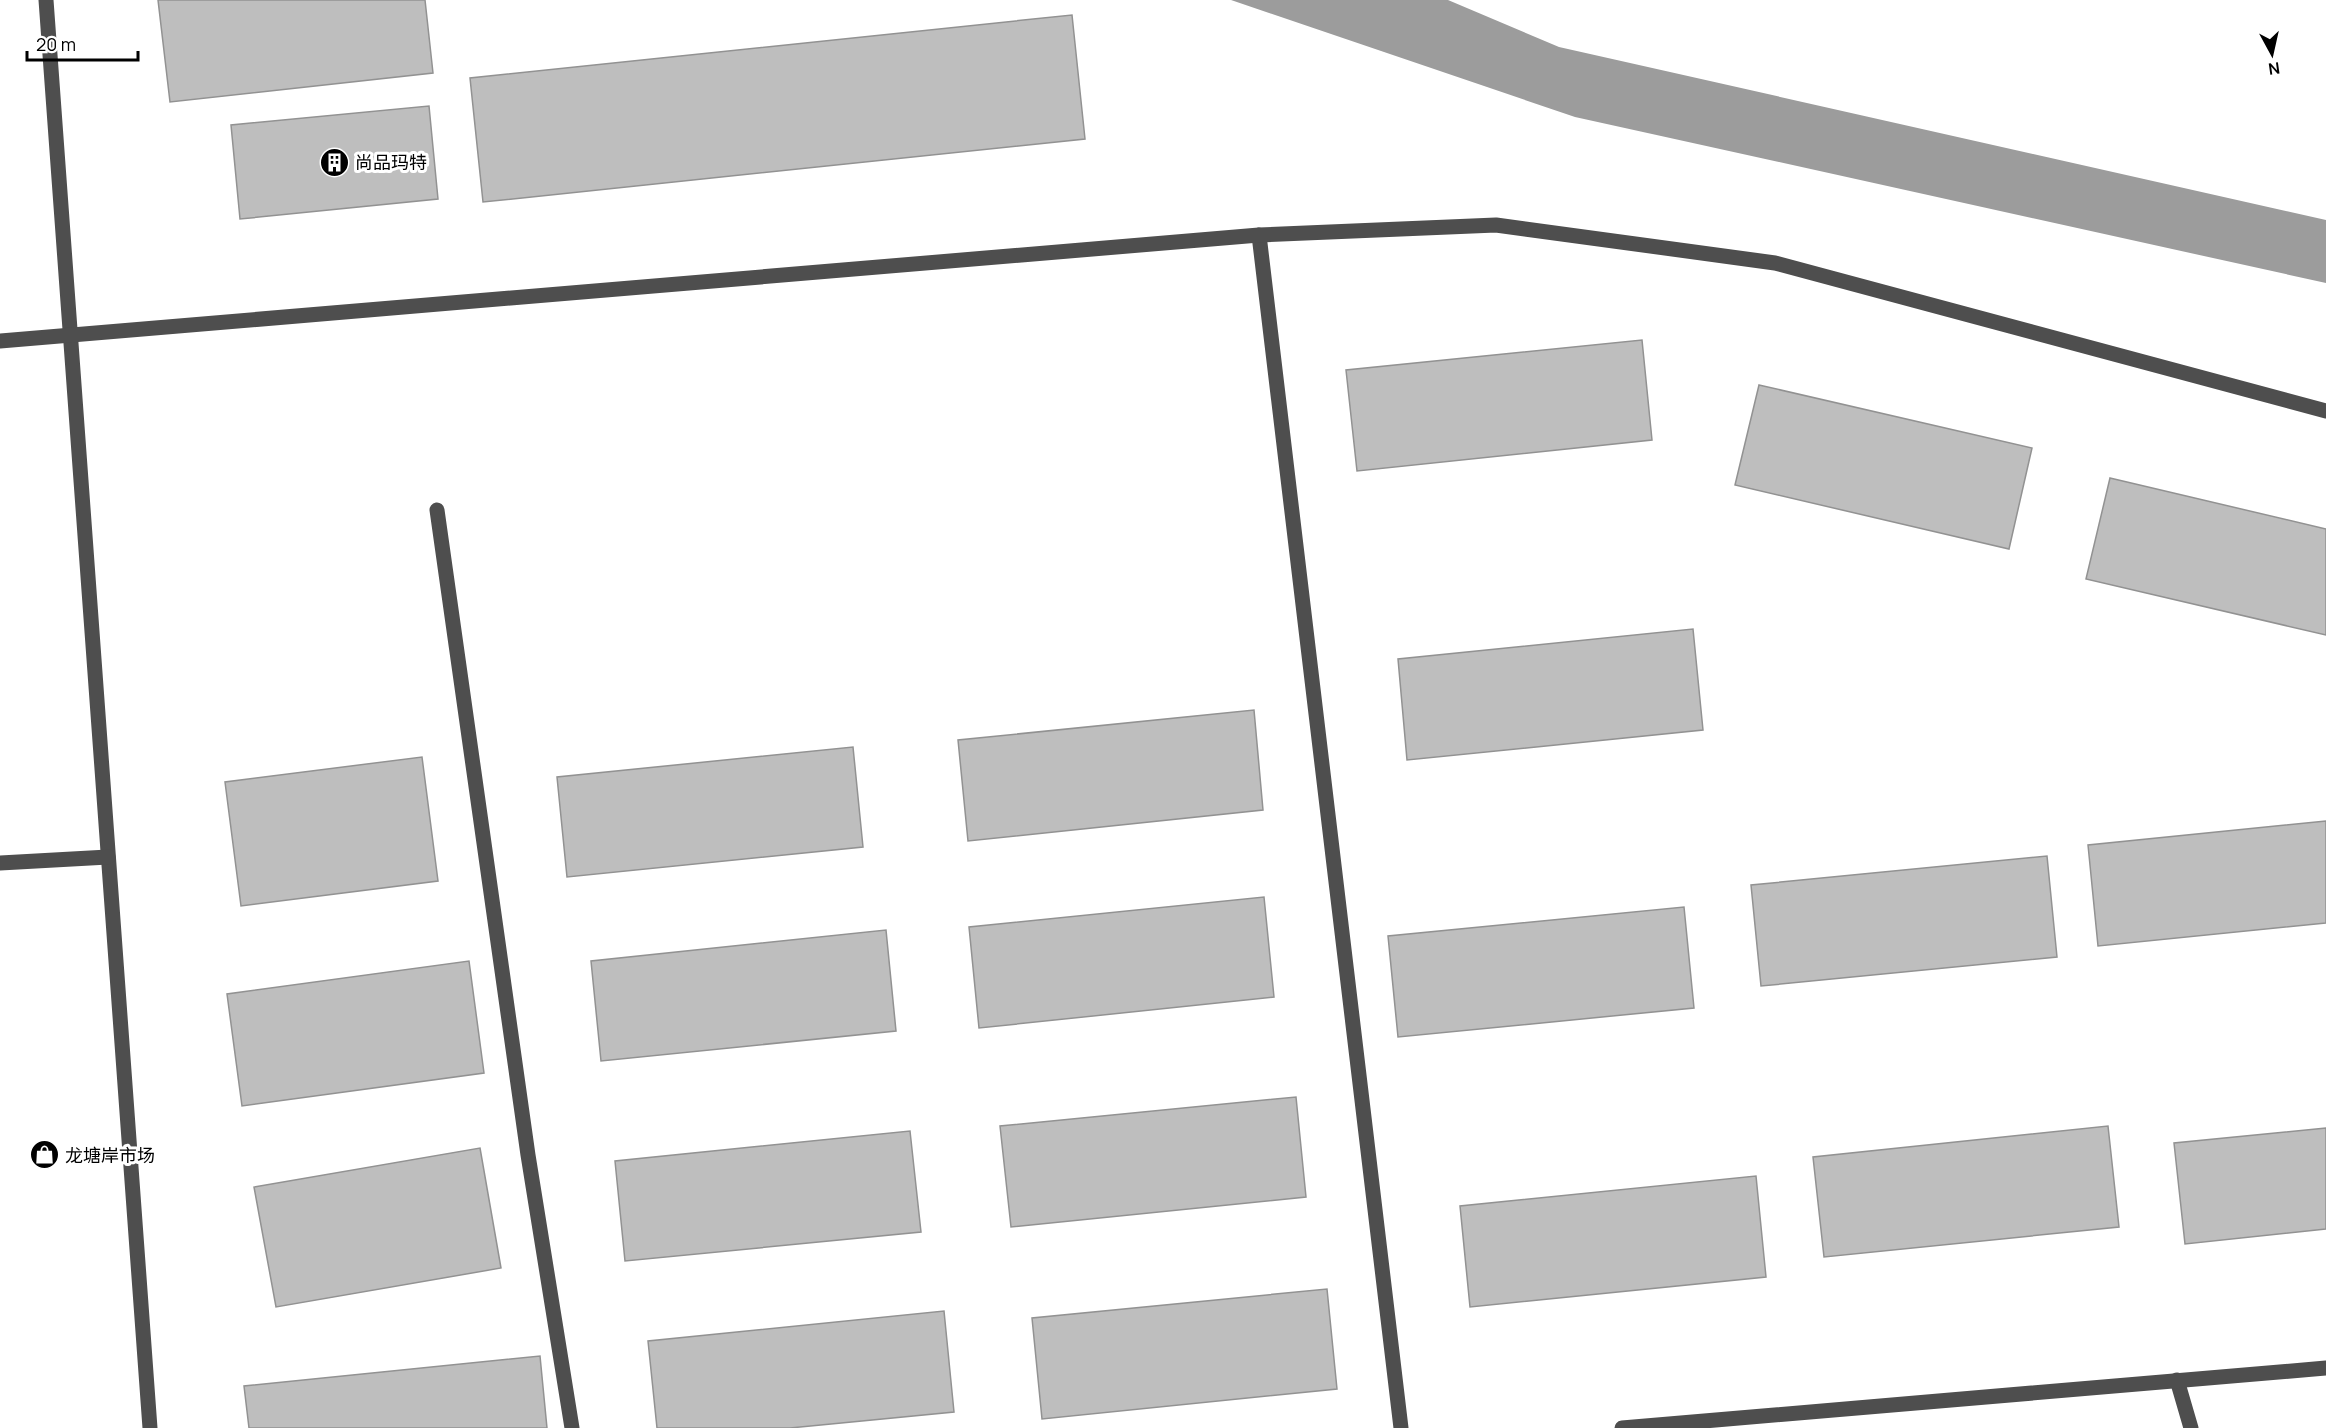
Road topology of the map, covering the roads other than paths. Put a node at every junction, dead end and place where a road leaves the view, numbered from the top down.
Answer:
1 (46, 0) edge
2 (1259, 235) junction
3 (69, 337) junction
4 (0, 341) edge
5 (2326, 411) edge
6 (437, 510) dead end
7 (108, 857) junction
8 (0, 863) edge
9 (2326, 1368) edge
10 (2176, 1380) junction
11 (150, 1428) edge
12 (572, 1428) edge
13 (1401, 1428) edge
14 (1622, 1428) edge
15 (2191, 1428) edge

1 - 3 street
2 - 3 street
2 - 5 street
2 - 13 street
3 - 4 street
3 - 7 street
6 - 12 street
7 - 8 street
7 - 11 street
9 - 10 street
10 - 14 street
10 - 15 street

